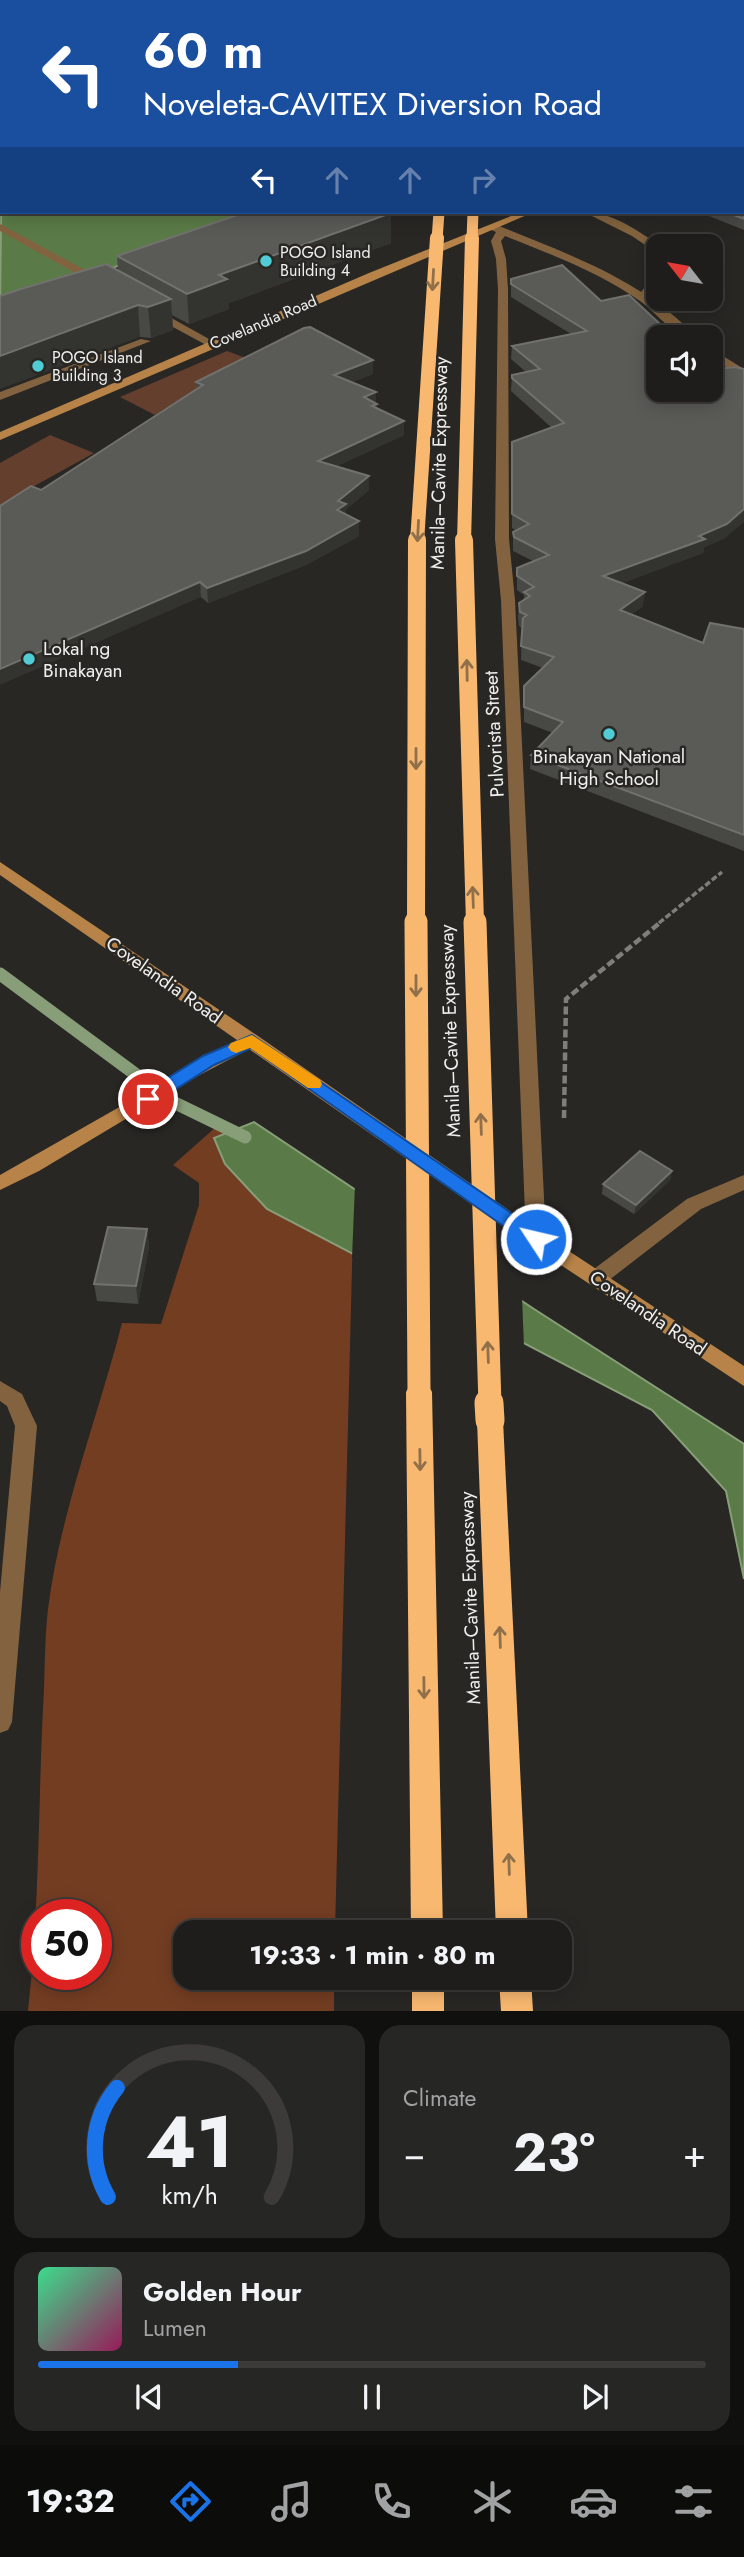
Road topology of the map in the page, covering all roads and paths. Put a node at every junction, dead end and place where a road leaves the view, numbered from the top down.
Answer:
1 (439, 214) edge
2 (473, 214) edge
3 (525, 214) edge
4 (593, 214) edge
5 (0, 227) edge
6 (498, 229) junction
7 (646, 241) edge
8 (97, 291) edge
9 (646, 294) edge
10 (643, 298) junction
11 (143, 306) edge
12 (675, 325) edge
13 (145, 341) edge
14 (212, 344) junction
15 (723, 360) edge
16 (744, 374) edge
17 (0, 396) edge
18 (0, 436) edge
19 (0, 867) edge
20 (722, 872) dead end
21 (252, 1040) junction
22 (564, 1121) dead end
23 (744, 1182) edge
24 (0, 1183) edge
25 (536, 1239) junction
26 (597, 1278) junction
27 (744, 1377) edge
28 (0, 1390) edge
29 (0, 1722) edge
30 (427, 1920) edge
31 (511, 1920) edge
32 (428, 1990) edge
33 (516, 1990) edge
34 (428, 2011) edge
35 (517, 2011) edge

1 -> 30 highway, Manila–Cavite Expressway, bridge
31 -> 2 highway, Manila–Cavite Expressway, bridge
3 - 6 main road, Covelandia Road
4 - 7 street
5 - 8 street
6 - 10 street
6 - 14 main road, Covelandia Road
6 - 25 street, Pulvorista Street
9 - 10 street
10 - 12 street
11 - 14 street
13 - 17 street
14 - 18 main road, Covelandia Road
15 - 16 street
19 - 21 main road, Covelandia Road
20 - 22 path
21 - 24 main road
21 - 25 main road, Covelandia Road
23 - 26 street
25 - 26 main road, Covelandia Road
26 - 27 main road, Covelandia Road
28 - 29 street
32 - 34 highway
33 - 35 highway

